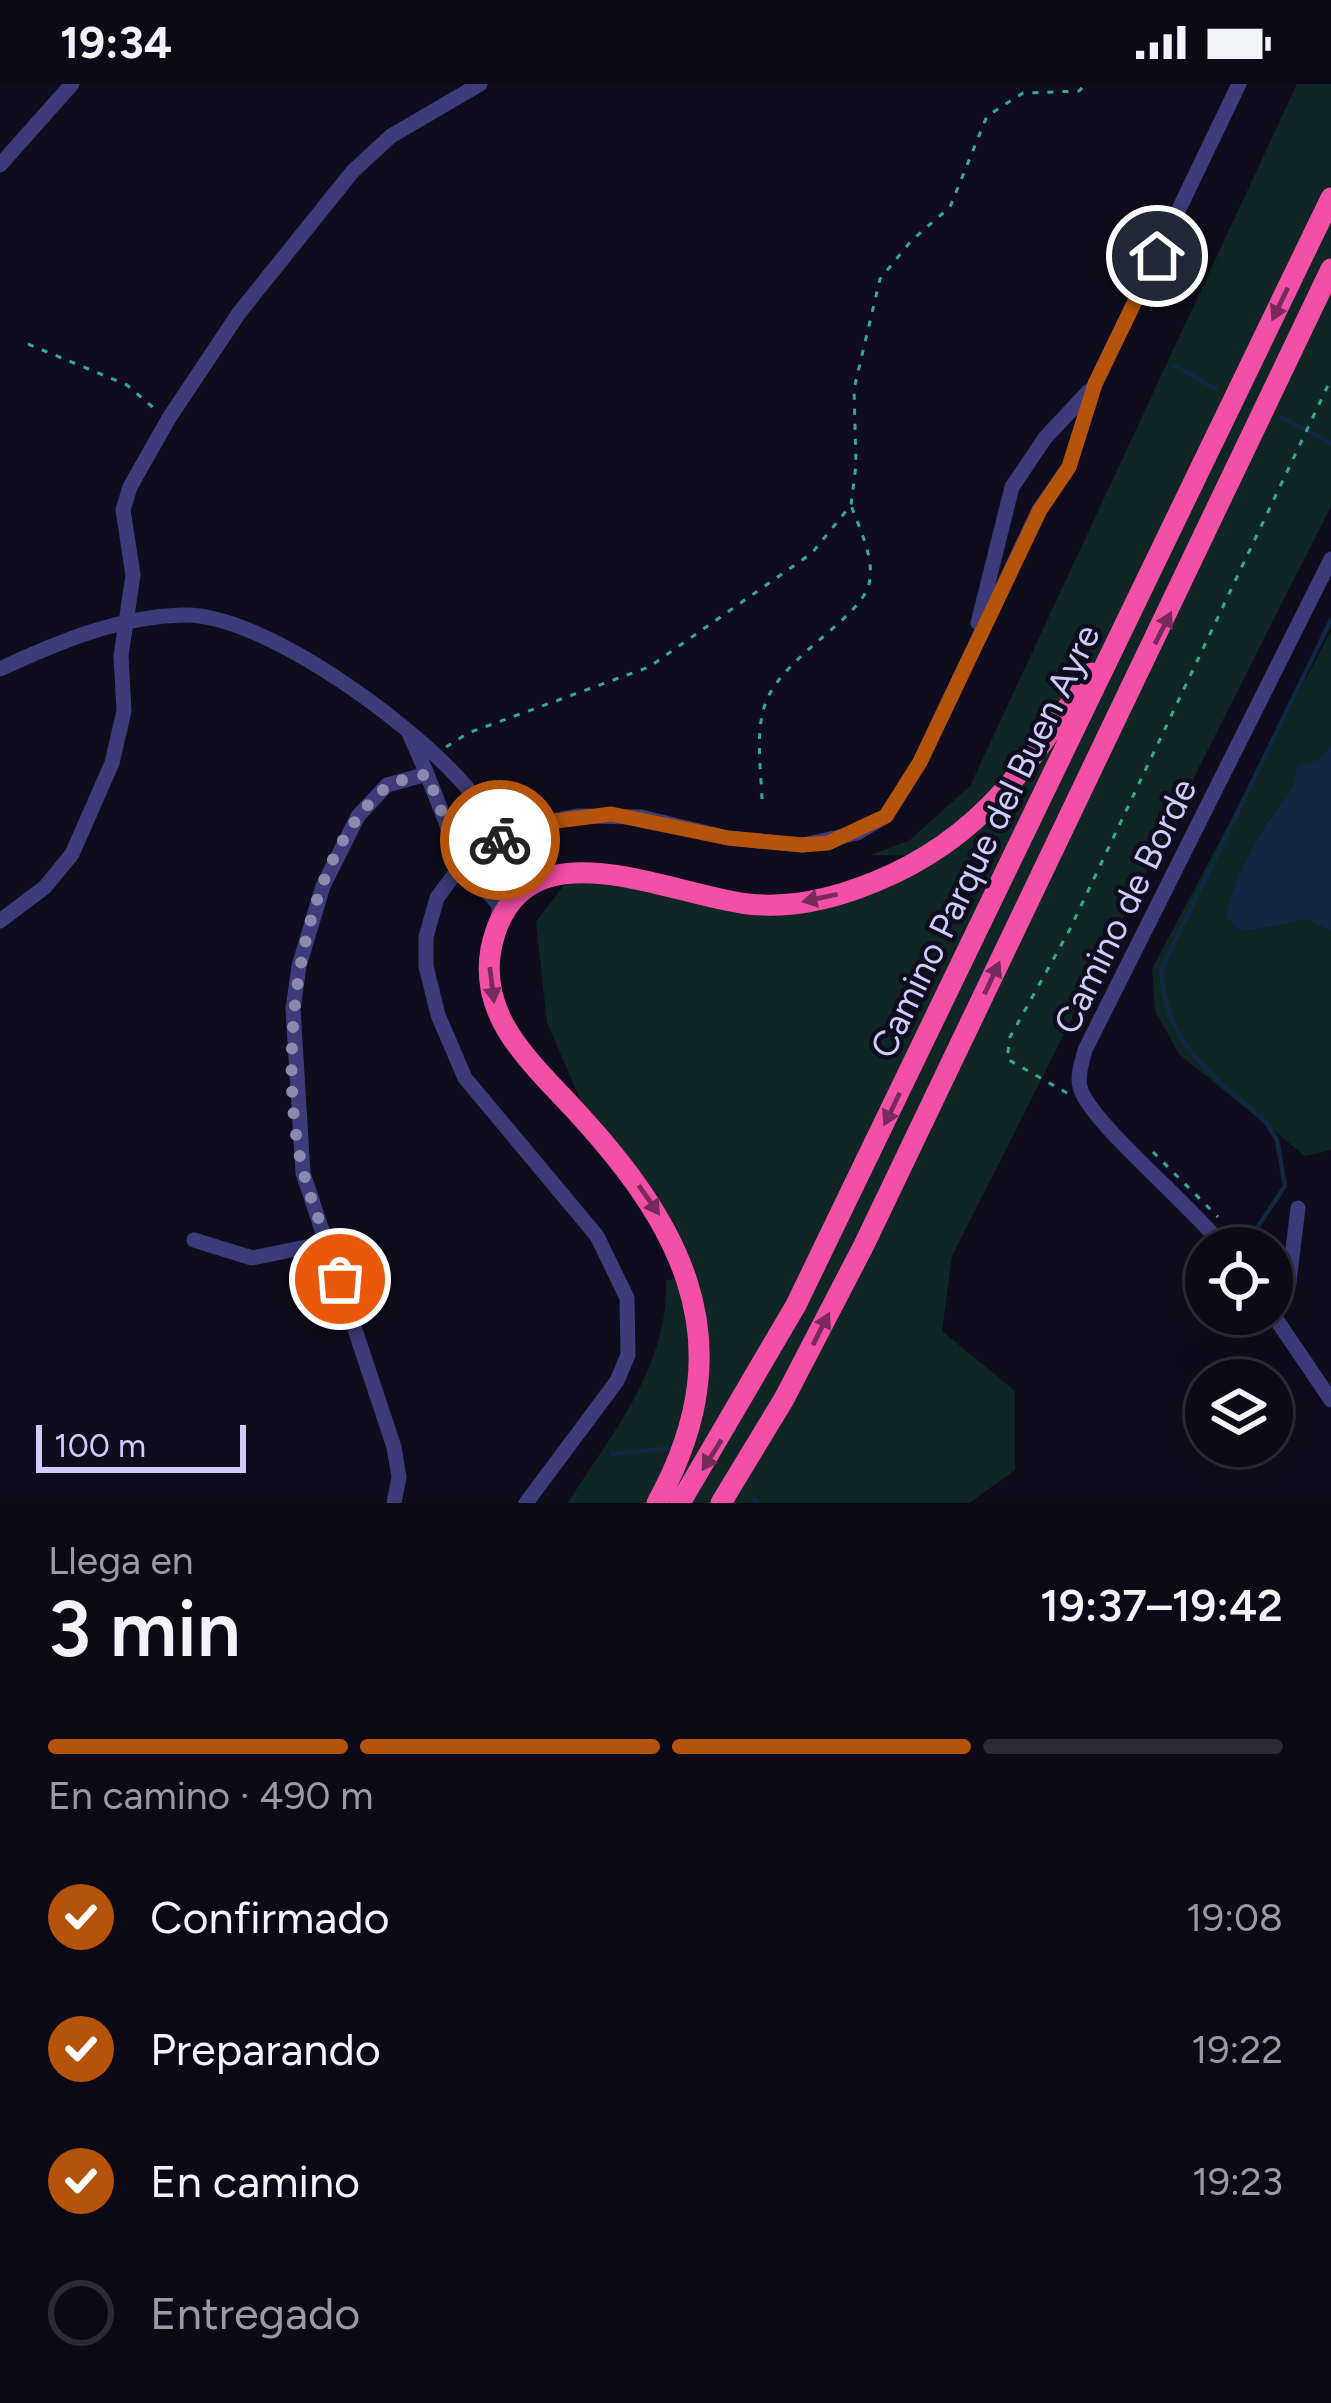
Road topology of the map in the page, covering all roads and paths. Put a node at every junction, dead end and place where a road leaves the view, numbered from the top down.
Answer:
1 (72, 84) edge
2 (479, 84) edge
3 (1086, 84) edge
4 (1239, 84) edge
5 (0, 165) edge
6 (1331, 198) edge
7 (1331, 269) edge
8 (28, 344) dead end
9 (1331, 380) edge
10 (1095, 384) junction
11 (169, 418) junction
12 (851, 505) junction
13 (1331, 559) edge
14 (1132, 614) junction
15 (124, 622) junction
16 (972, 652) junction
17 (0, 668) edge
18 (404, 723) junction
19 (434, 755) junction
20 (427, 774) junction
21 (762, 800) dead end
22 (490, 844) junction
23 (462, 864) junction
24 (541, 881) junction
25 (0, 921) edge
26 (500, 921) junction
27 (1080, 1089) junction
28 (1144, 1144) dead end
29 (1298, 1208) dead end
30 (1220, 1219) dead end
31 (1208, 1227) edge
32 (194, 1240) dead end
33 (330, 1242) junction
34 (1293, 1249) edge
35 (1287, 1335) edge
36 (1331, 1400) edge
37 (394, 1503) edge
38 (526, 1503) edge
39 (657, 1503) edge
40 (680, 1503) edge
41 (721, 1503) edge

1 - 5 street
2 - 11 street
3 - 12 path
4 - 10 street
6 -> 14 highway, Camino Parque del Buen Ayre
41 -> 7 highway, Camino Parque del Buen Ayre
8 - 11 path
9 - 27 path
10 - 16 street
10 - 16 street
11 - 15 street
12 - 19 path
12 - 21 path
13 - 27 street, Camino de Borde
14 -> 24 highway
14 -> 40 highway, Camino Parque del Buen Ayre
15 - 17 street
15 - 18 street
15 - 25 street
16 - 22 street
18 - 19 street
18 - 20 street
19 - 22 street
20 - 23 street
20 - 33 street
22 - 23 street
22 - 24 street
23 - 26 street
23 - 38 street
24 - 26 highway
26 -> 39 highway
27 - 31 street, Camino de Borde
28 - 30 path
29 - 34 street
32 - 33 street
33 - 37 street
35 - 36 street

